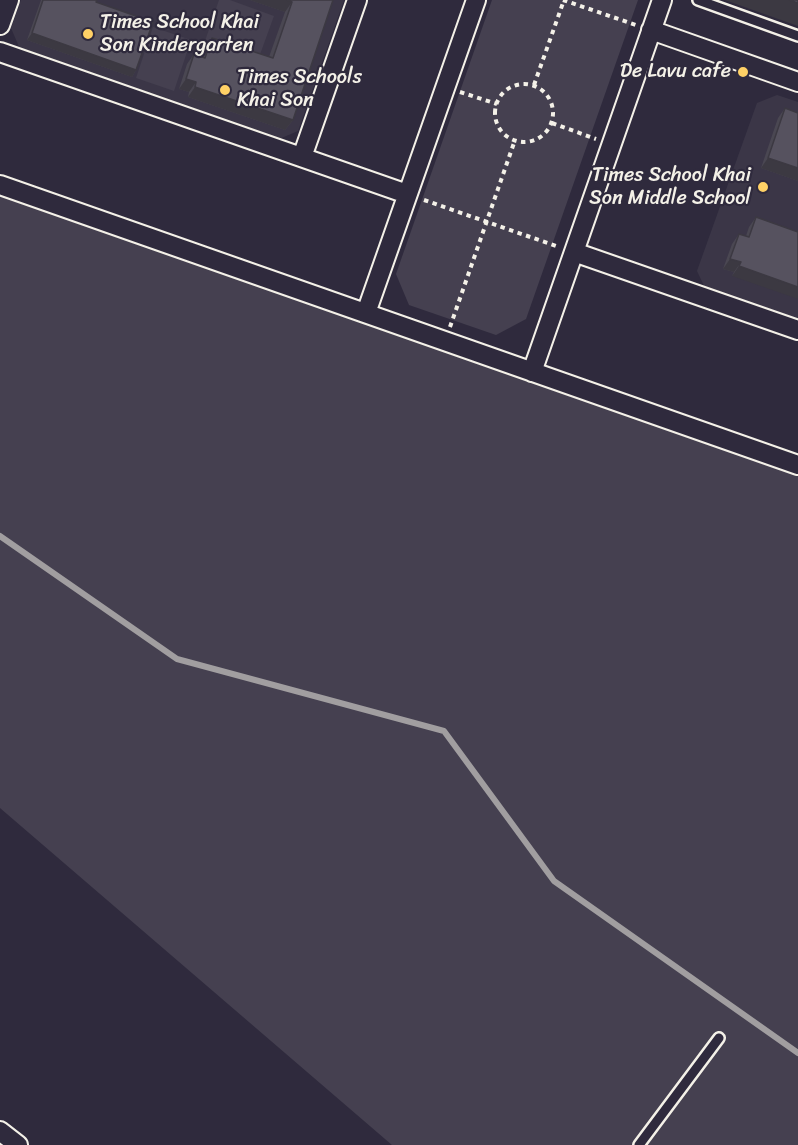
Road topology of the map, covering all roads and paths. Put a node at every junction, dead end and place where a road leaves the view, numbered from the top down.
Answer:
1 (9, 0) edge
2 (357, 0) edge
3 (476, 0) edge
4 (564, 0) edge
5 (662, 0) edge
6 (698, 0) edge
7 (0, 25) edge
8 (651, 30) junction
9 (798, 36) edge
10 (0, 52) edge
11 (798, 82) edge
12 (445, 86) junction
13 (534, 86) junction
14 (497, 104) junction
15 (552, 123) junction
16 (515, 140) junction
17 (611, 144) junction
18 (302, 157) junction
19 (0, 185) edge
20 (407, 194) junction
21 (486, 222) junction
22 (574, 252) junction
23 (366, 313) junction
24 (798, 330) edge
25 (445, 341) junction
26 (532, 372) junction
27 (798, 465) edge
28 (719, 1038) dead end
29 (0, 1132) edge
30 (18, 1145) edge
31 (639, 1145) edge

1 - 7 street
2 - 18 street
3 - 12 street
4 - 8 path
4 - 13 path
5 - 8 street
6 - 9 lane
8 - 11 street
8 - 17 street
10 - 18 street
12 - 14 path
12 - 20 street
13 - 14 path
13 - 15 path
14 - 16 path
15 - 16 path
15 - 17 path
16 - 21 path
17 - 22 street
18 - 20 street
19 - 23 street
20 - 21 path
20 - 23 street
21 - 22 path
21 - 25 path
22 - 24 street
22 - 26 street
23 - 25 street
25 - 26 street
26 - 27 street
28 - 31 lane
29 - 30 street

